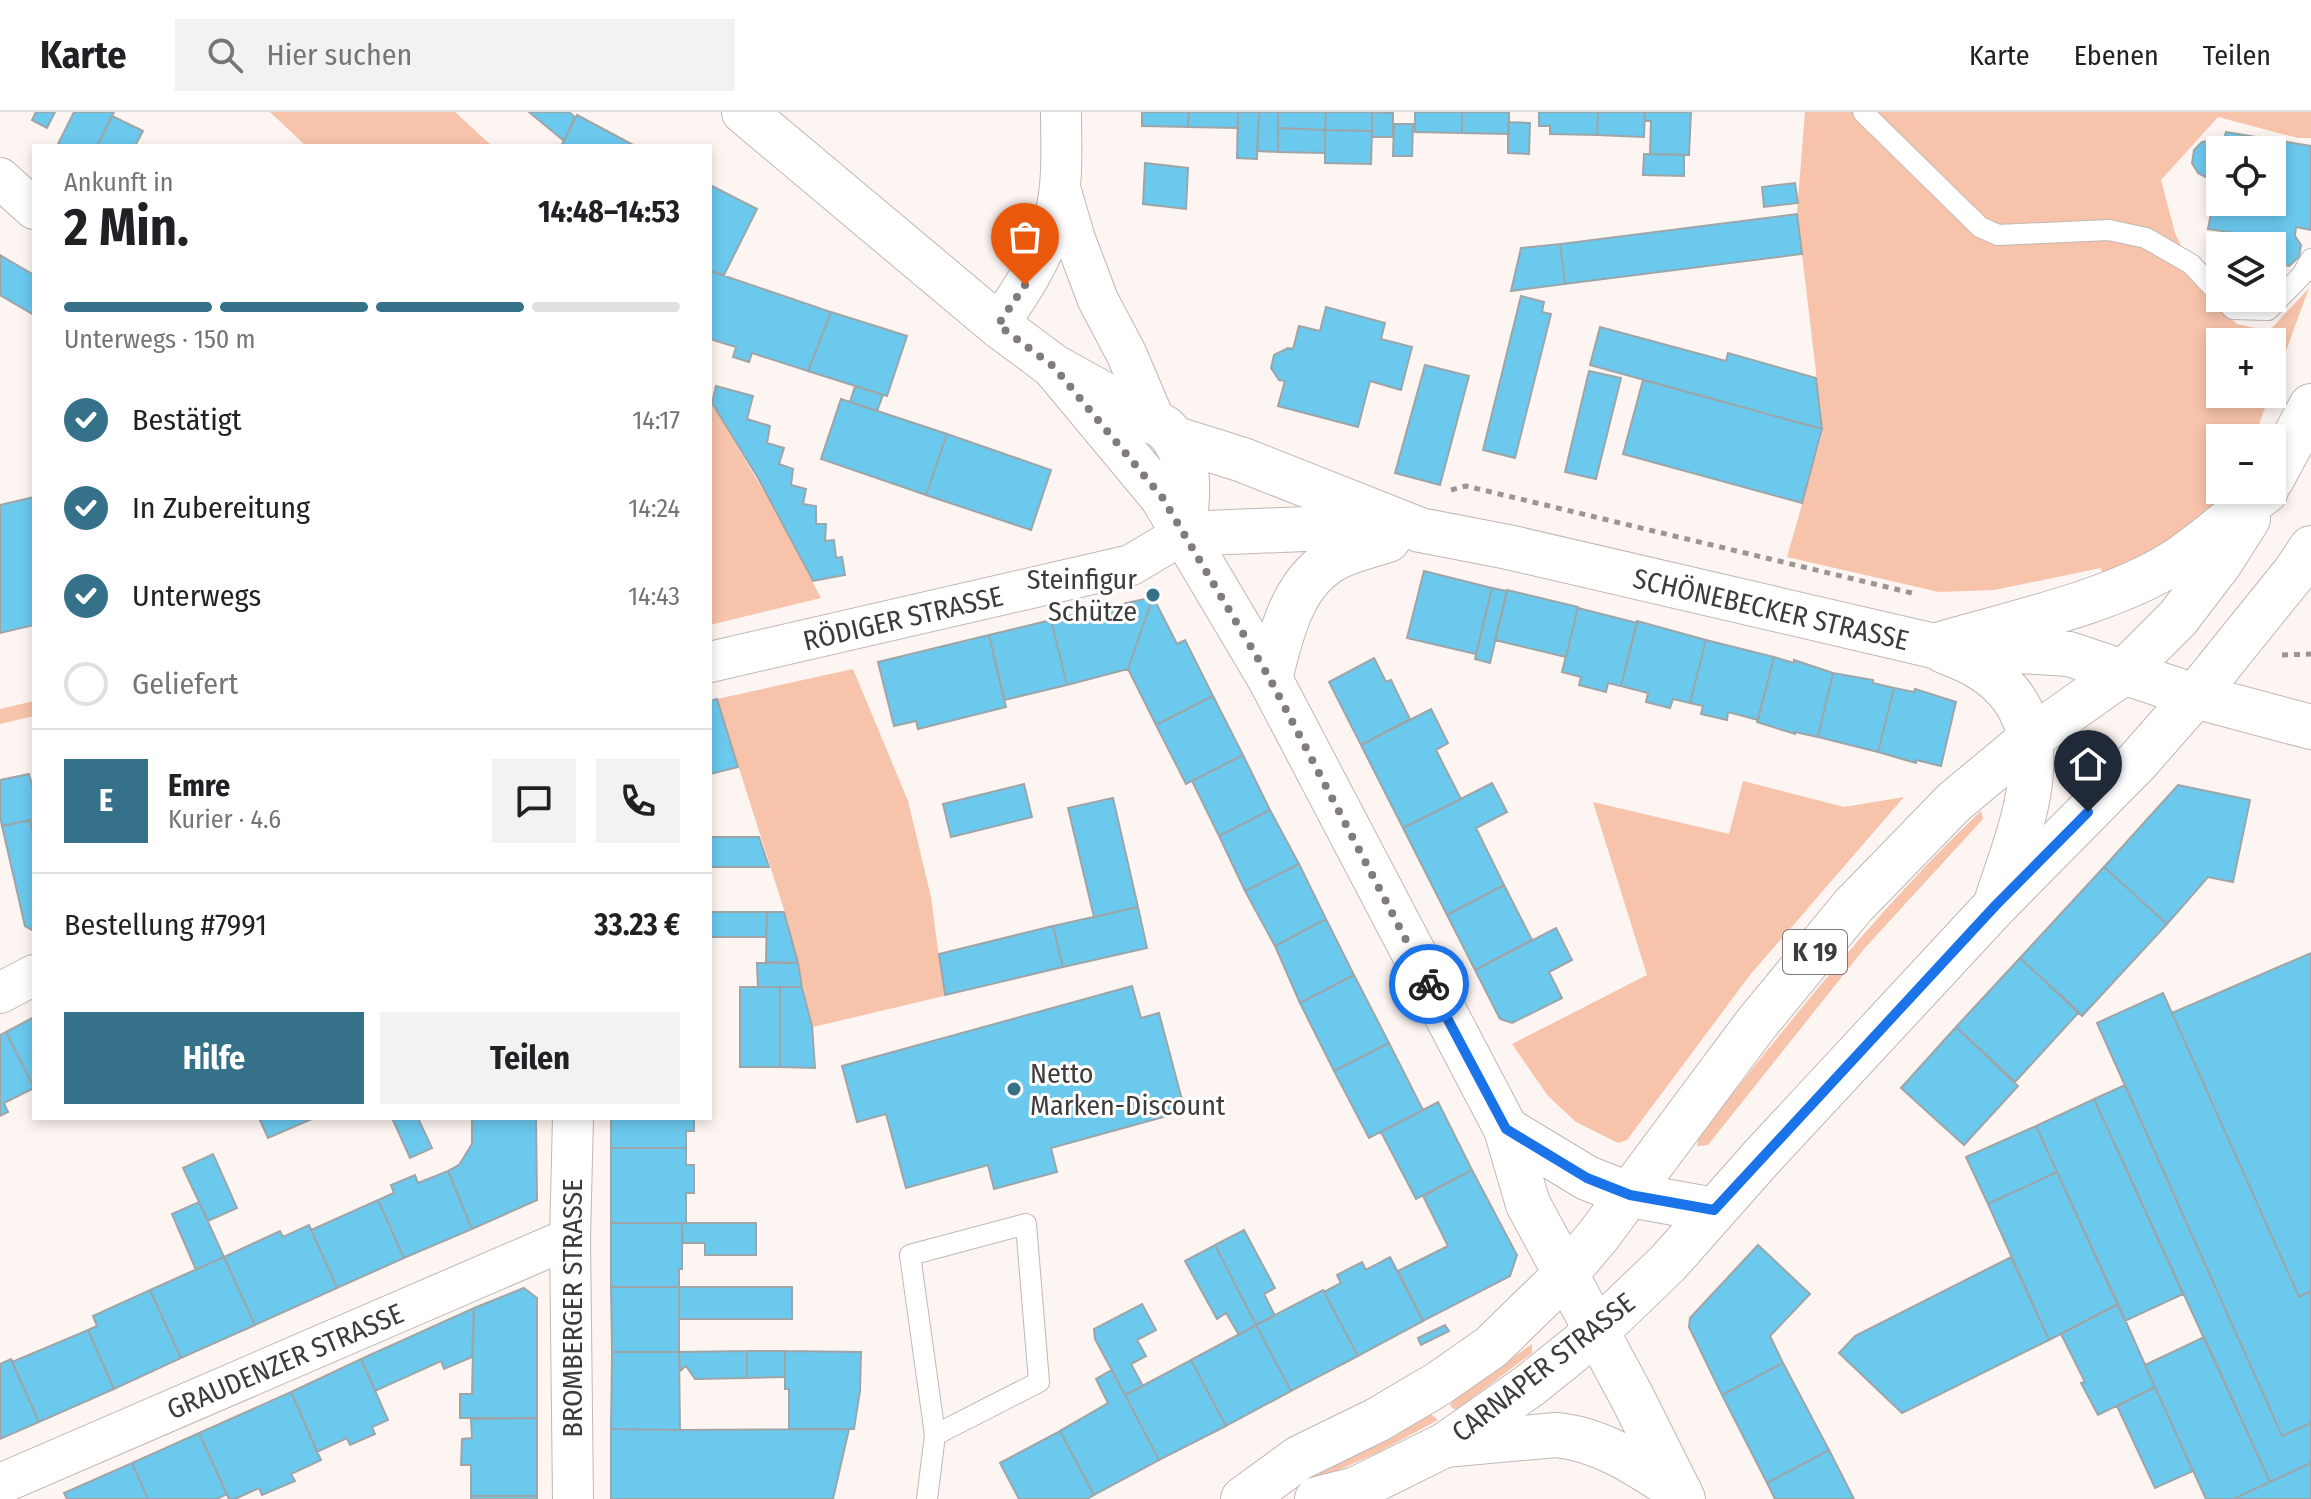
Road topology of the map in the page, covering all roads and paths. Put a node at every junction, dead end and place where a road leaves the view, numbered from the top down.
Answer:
1 (744, 112) edge
2 (1061, 112) edge
3 (1863, 112) edge
4 (0, 178) edge
5 (1060, 188) junction
6 (32, 207) edge
7 (2311, 259) edge
8 (2206, 280) edge
9 (2286, 291) edge
10 (998, 325) junction
11 (1053, 366) junction
12 (2311, 406) edge
13 (1165, 430) junction
14 (2286, 453) edge
15 (2248, 504) edge
16 (2257, 504) edge
17 (1429, 512) junction
18 (1183, 534) junction
19 (2311, 548) edge
20 (1925, 596) dead end
21 (1934, 646) junction
22 (720, 660) edge
23 (2123, 673) junction
24 (1270, 679) junction
25 (2195, 696) junction
26 (2311, 727) edge
27 (2031, 738) junction
28 (1995, 906) junction
29 (32, 976) edge
30 (0, 993) edge
31 (573, 1120) edge
32 (1506, 1129) junction
33 (1630, 1195) junction
34 (1714, 1210) junction
35 (570, 1238) junction
36 (1565, 1275) junction
37 (1596, 1332) junction
38 (935, 1435) junction
39 (1445, 1445) junction
40 (0, 1484) edge
41 (1681, 1496) edge
42 (573, 1499) edge
43 (927, 1499) edge
44 (1243, 1499) edge
45 (1317, 1499) edge

1 - 10 main road
2 - 5 street
3 - 8 lane
4 - 6 street
5 - 10 street
5 - 13 street
7 - 9 lane
10 - 11 main road
11 - 13 main road
11 - 18 main road
12 - 14 main road
13 - 17 main road
13 - 18 main road
15 - 21 main road
16 - 23 main road, CARNAPER STRASSE
17 - 18 main road
17 - 20 path
17 - 21 main road, SCHÖNEBECKER STRASSE
17 - 24 main road
18 - 22 street, RÖDIGER STRASSE
18 - 24 main road
19 - 25 main road, CARNAPER STRASSE
21 - 23 main road, SCHÖNEBECKER STRASSE
21 - 27 main road
23 - 25 main road, SCHÖNEBECKER STRASSE
23 - 27 main road, CARNAPER STRASSE / K 19
24 - 32 main road
25 - 26 main road, SCHÖNEBECKER STRASSE
25 - 28 main road, CARNAPER STRASSE
27 - 28 main road
27 - 33 main road, CARNAPER STRASSE / K 19
28 - 34 main road, CARNAPER STRASSE
29 - 30 street
31 - 35 street, BROMBERGER STRASSE
32 - 33 main road
32 - 36 main road
33 - 34 main road
33 - 36 main road, CARNAPER STRASSE / K 19
34 - 37 main road, CARNAPER STRASSE
35 - 40 street, GRAUDENZER STRASSE
35 - 42 street, BROMBERGER STRASSE
36 - 37 main road
36 - 44 main road, CARNAPER STRASSE / K 19
37 - 39 main road, CARNAPER STRASSE
37 - 41 main road
38 - 38 lane
38 - 43 lane
39 - 41 main road
39 - 45 main road, CARNAPER STRASSE

